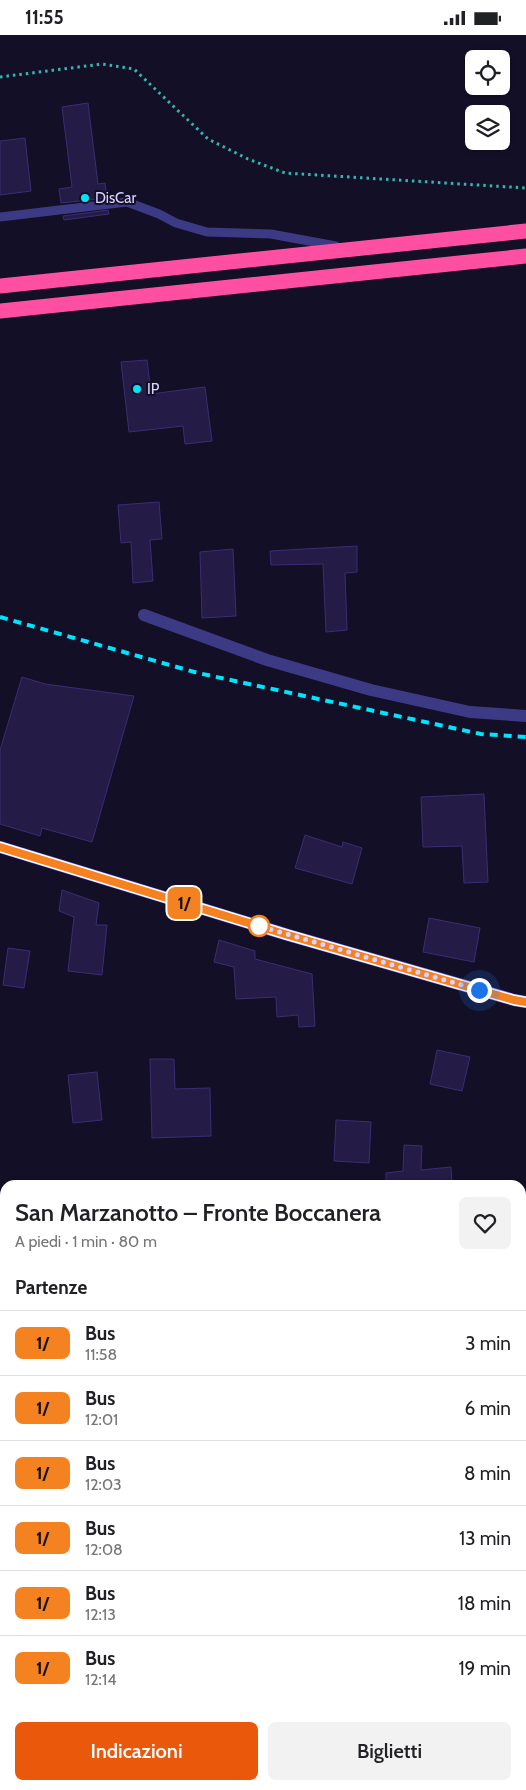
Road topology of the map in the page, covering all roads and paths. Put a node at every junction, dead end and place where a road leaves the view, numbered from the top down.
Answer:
1 (0, 77) edge
2 (526, 188) edge
3 (0, 217) edge
4 (526, 231) edge
5 (352, 249) junction
6 (526, 256) edge
7 (0, 286) edge
8 (0, 311) edge
9 (144, 615) dead end
10 (526, 716) edge
11 (0, 847) edge
12 (526, 1002) edge

1 - 2 path
3 - 5 lane
4 - 5 highway
5 - 7 highway
6 - 8 highway
9 - 10 street
11 - 12 main road

